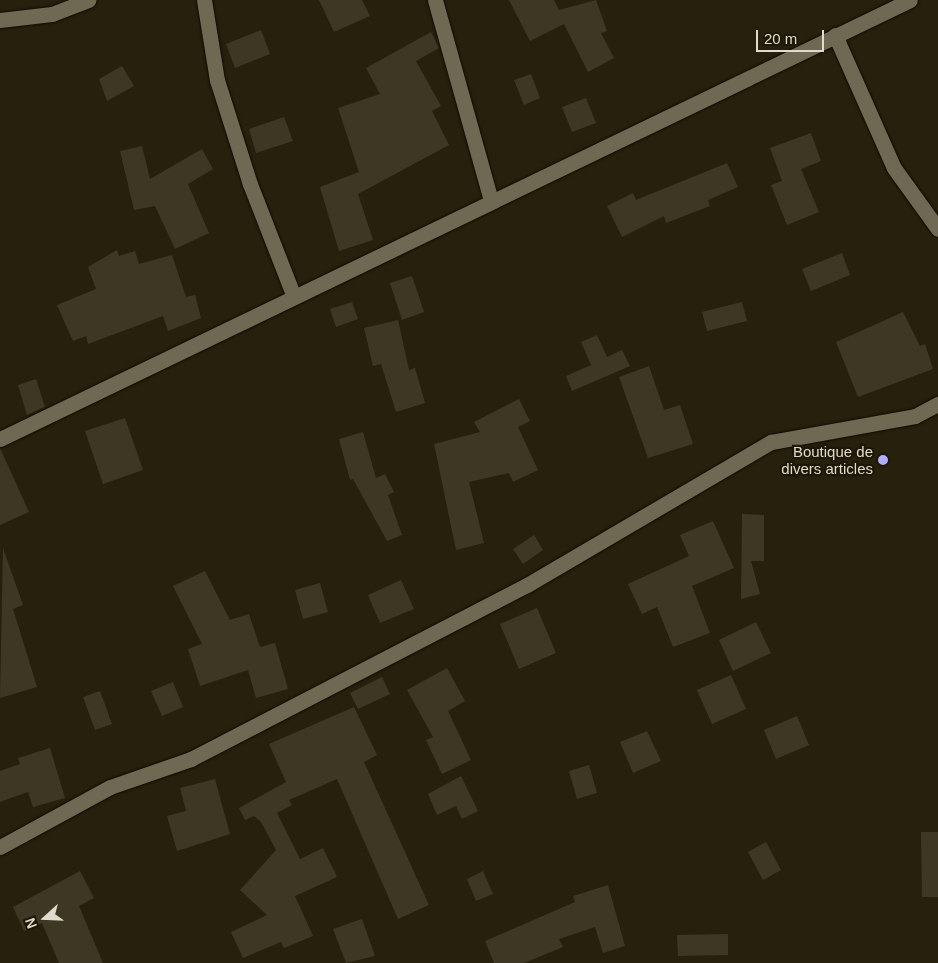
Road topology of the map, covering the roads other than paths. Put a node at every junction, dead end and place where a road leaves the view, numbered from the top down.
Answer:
1 (88, 0) edge
2 (204, 0) edge
3 (435, 0) edge
4 (910, 0) edge
5 (0, 20) edge
6 (835, 35) junction
7 (491, 201) junction
8 (938, 229) edge
9 (294, 297) junction
10 (938, 404) edge
11 (0, 439) edge
12 (0, 848) edge

1 - 5 street
2 - 9 street
3 - 7 street
4 - 6 street
6 - 7 street
6 - 8 street
7 - 9 street
9 - 11 street
10 - 12 street

